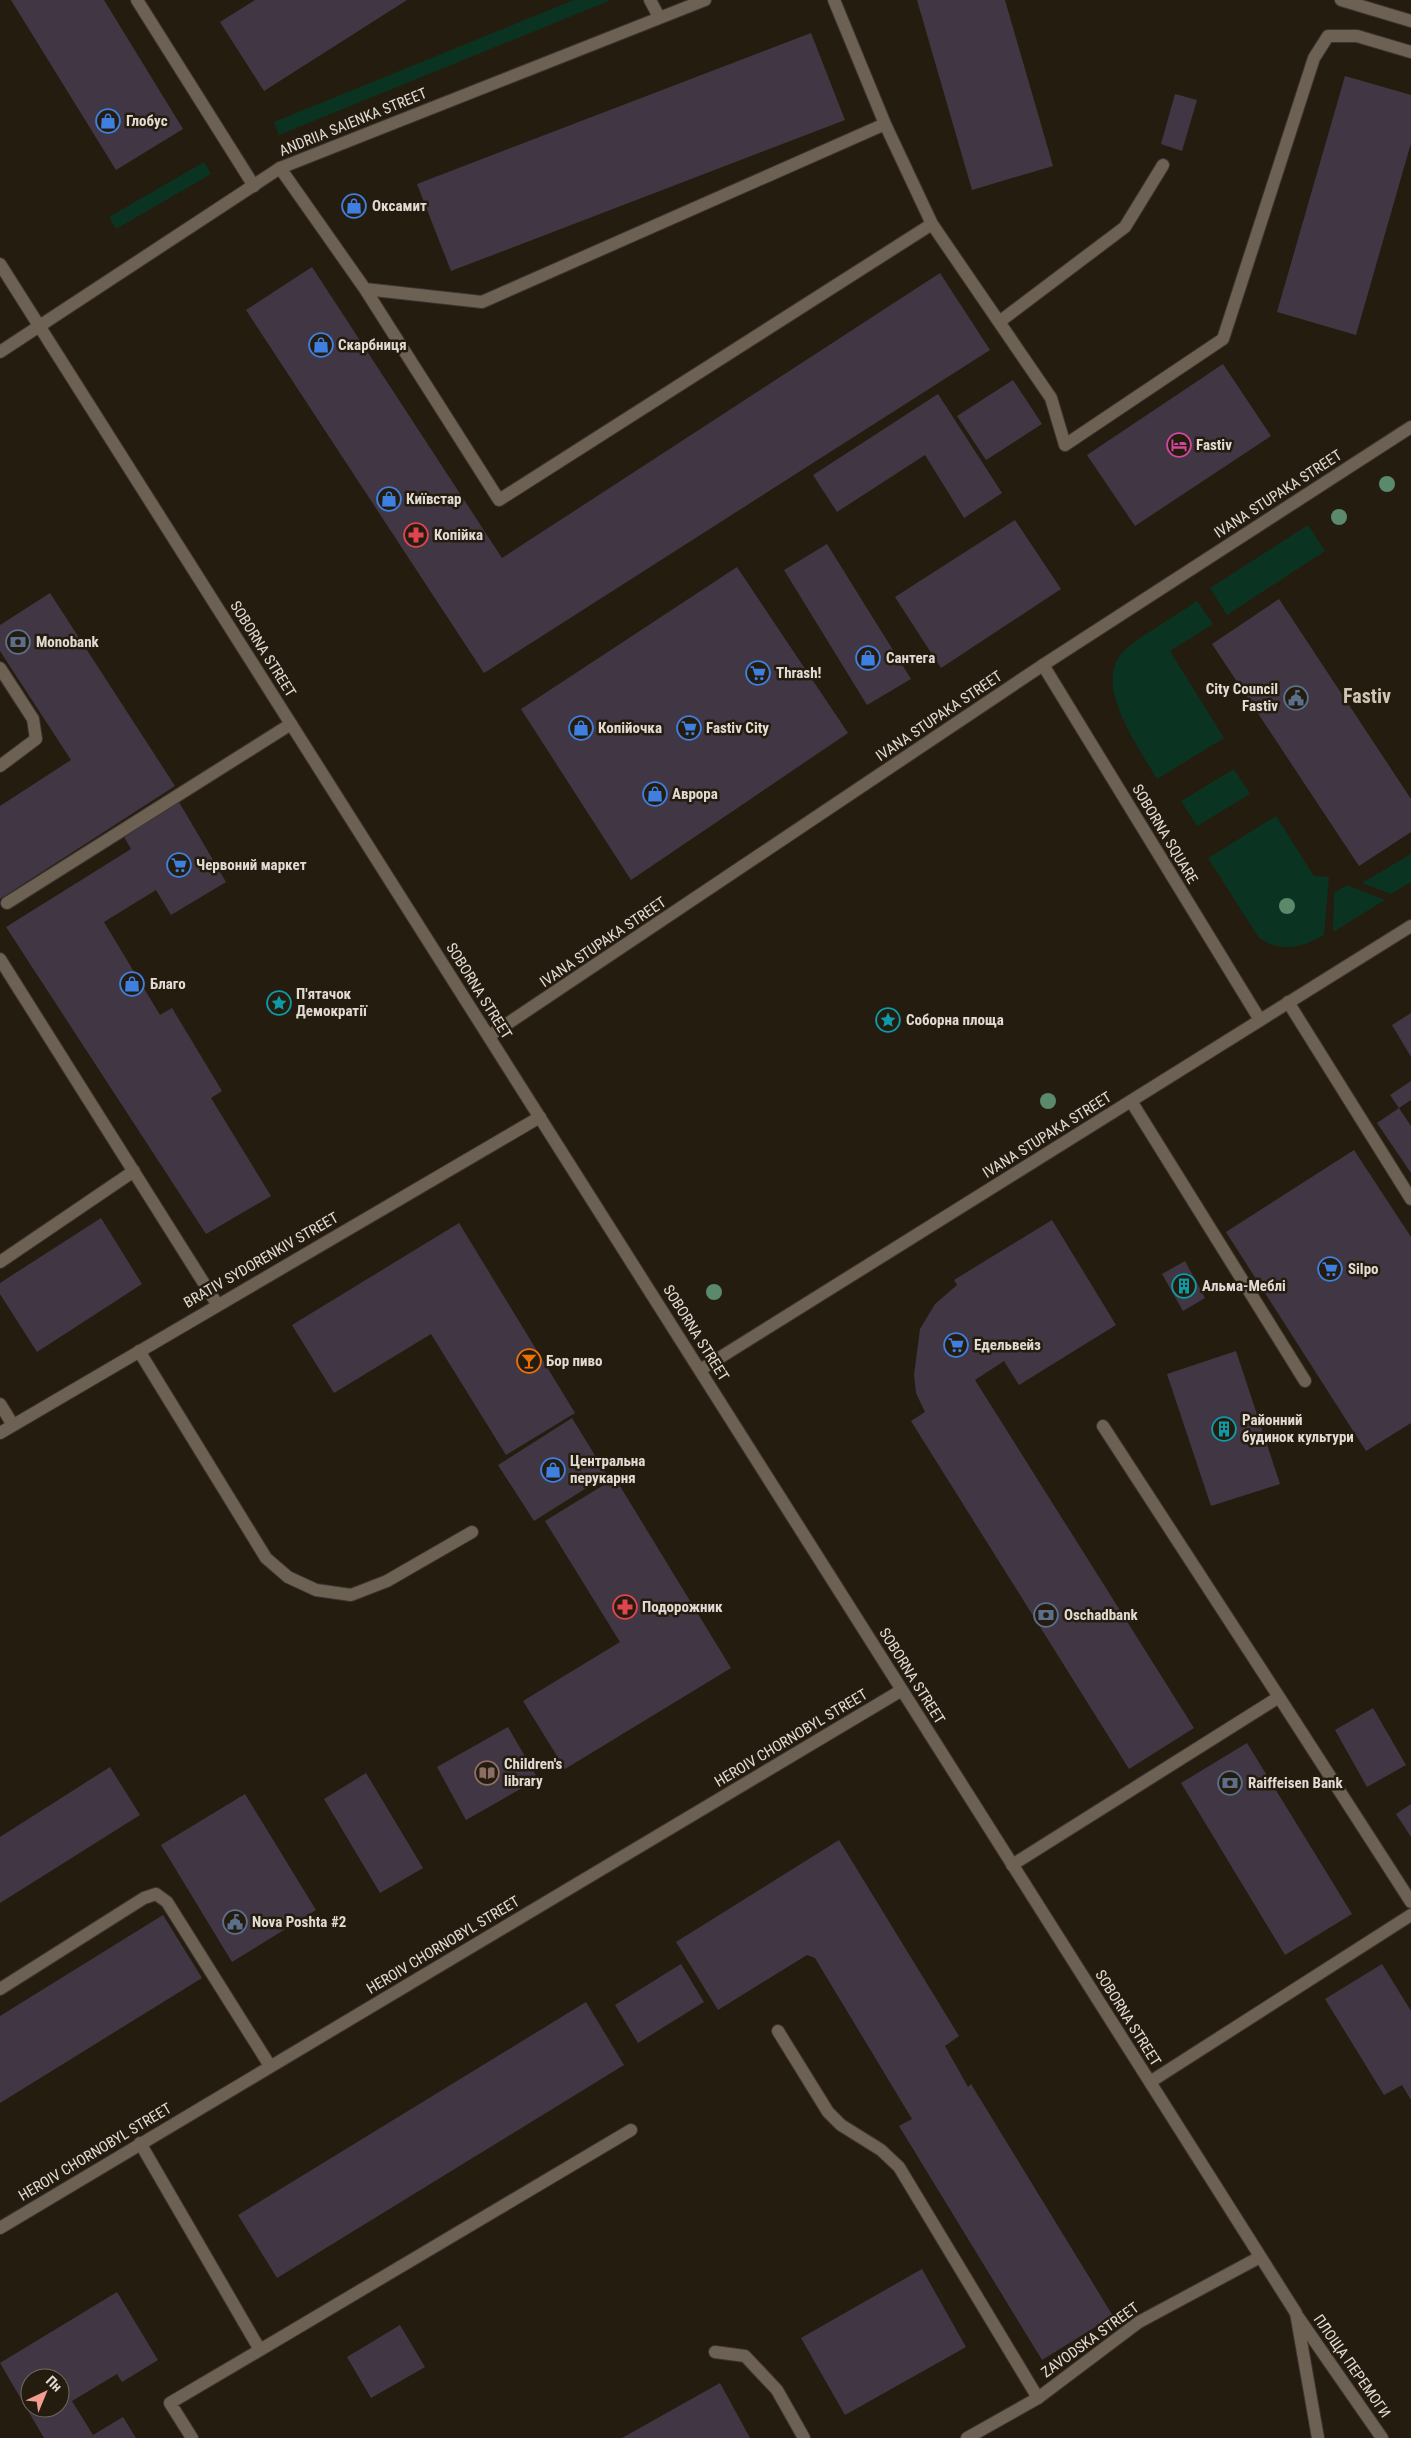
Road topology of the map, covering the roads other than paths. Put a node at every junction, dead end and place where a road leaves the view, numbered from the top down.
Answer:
1 (136, 0) edge
2 (650, 0) edge
3 (705, 0) edge
4 (834, 0) edge
5 (1341, 0) edge
6 (659, 17) junction
7 (1411, 21) edge
8 (1411, 52) edge
9 (885, 124) junction
10 (1163, 165) dead end
11 (280, 168) junction
12 (254, 186) junction
13 (932, 224) junction
14 (0, 264) edge
15 (365, 289) junction
16 (999, 322) junction
17 (39, 326) junction
18 (0, 352) edge
19 (1411, 428) edge
20 (1043, 666) junction
21 (0, 668) edge
22 (291, 724) junction
23 (0, 766) edge
24 (7, 903) dead end
25 (1411, 926) edge
26 (0, 959) edge
27 (1288, 1002) junction
28 (1260, 1020) junction
29 (489, 1036) junction
30 (1131, 1102) junction
31 (540, 1117) junction
32 (134, 1171) junction
33 (1411, 1199) edge
34 (0, 1262) edge
35 (218, 1304) junction
36 (139, 1351) junction
37 (700, 1370) junction
38 (1305, 1381) dead end
39 (0, 1404) edge
40 (13, 1425) junction
41 (1103, 1426) dead end
42 (0, 1433) edge
43 (472, 1532) dead end
44 (902, 1690) junction
45 (1279, 1698) junction
46 (1012, 1865) junction
47 (1411, 1902) edge
48 (1411, 1915) edge
49 (0, 1989) edge
50 (778, 2031) dead end
51 (270, 2066) junction
52 (1150, 2082) junction
53 (631, 2130) dead end
54 (140, 2143) junction
55 (0, 2228) edge
56 (1260, 2257) junction
57 (1296, 2313) junction
58 (260, 2350) junction
59 (715, 2352) dead end
60 (1038, 2398) junction
61 (192, 2438) edge
62 (804, 2438) edge
63 (966, 2438) edge
64 (1318, 2438) edge
65 (1382, 2438) edge

1 - 12 street
2 - 6 street
3 - 6 street, ANDRIIA SAIENKA STREET
4 - 9 street
5 - 7 street
6 - 11 street, ANDRIIA SAIENKA STREET
8 - 16 street
9 - 13 street
9 - 15 street
10 - 16 street
11 - 12 street, ANDRIIA SAIENKA STREET
11 - 15 street
12 - 17 street, ANDRIIA SAIENKA STREET
13 - 15 street
13 - 16 street
14 - 17 street, SOBORNA STREET
17 - 18 street, ANDRIIA SAIENKA STREET
17 - 22 street, SOBORNA STREET
19 - 20 street, IVANA STUPAKA STREET
20 - 28 street, SOBORNA SQUARE
20 - 29 street, IVANA STUPAKA STREET
21 - 23 street
22 - 24 street
22 - 29 street, SOBORNA STREET
25 - 27 street, IVANA STUPAKA STREET
26 - 32 street
27 - 28 street, IVANA STUPAKA STREET
27 - 33 street
28 - 30 street, IVANA STUPAKA STREET
29 - 31 street, SOBORNA STREET
30 - 37 street, IVANA STUPAKA STREET
30 - 38 street
31 - 35 street, BRATIV SYDORENKIV STREET
31 - 37 street, SOBORNA STREET
32 - 34 street
32 - 35 street
35 - 36 street, BRATIV SYDORENKIV STREET
36 - 40 street, BRATIV SYDORENKIV STREET
36 - 43 street
37 - 44 street, SOBORNA STREET
39 - 40 street
40 - 42 street, BRATIV SYDORENKIV STREET
41 - 45 street
44 - 46 street, SOBORNA STREET
44 - 51 street, HEROIV CHORNOBYL STREET
45 - 46 street
45 - 47 street
46 - 52 street, SOBORNA STREET
48 - 52 street
49 - 51 street
50 - 60 street
51 - 54 street, HEROIV CHORNOBYL STREET
52 - 56 street, SOBORNA STREET
53 - 58 street
54 - 55 street, HEROIV CHORNOBYL STREET
54 - 58 street
56 - 57 street, SOBORNA STREET
56 - 60 street, ZAVODSKA STREET
57 - 64 street, SOBORNA STREET
57 - 65 street, ПЛОЩА ПЕРЕМОГИ
58 - 61 street
59 - 62 street
60 - 63 street, ZAVODSKA STREET

